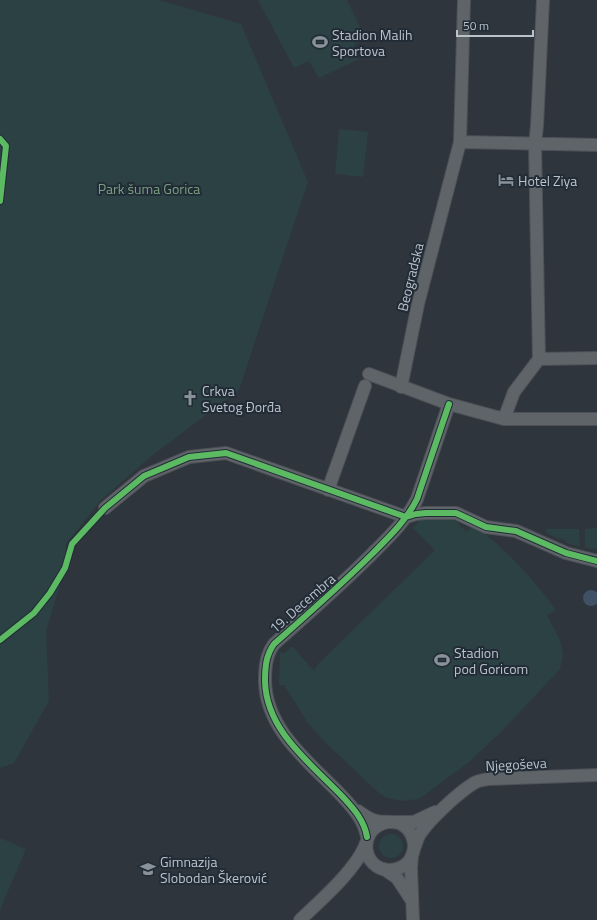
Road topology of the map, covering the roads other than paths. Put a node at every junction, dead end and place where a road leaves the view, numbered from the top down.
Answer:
1 (464, 0) edge
2 (543, 0) edge
3 (460, 142) junction
4 (535, 144) junction
5 (597, 145) edge
6 (597, 358) edge
7 (539, 359) junction
8 (369, 374) dead end
9 (365, 386) dead end
10 (401, 387) junction
11 (449, 404) junction
12 (504, 419) junction
13 (597, 419) edge
14 (328, 490) junction
15 (105, 508) dead end
16 (406, 517) junction
17 (597, 561) edge
18 (597, 775) edge
19 (352, 806) junction
20 (445, 807) junction
21 (392, 822) junction
22 (367, 840) junction
23 (413, 852) junction
24 (380, 868) junction
25 (341, 879) junction
26 (412, 902) junction
27 (300, 920) edge
28 (413, 920) edge

1 - 3 street, Beogradska
2 - 4 street
3 - 4 street
3 - 10 street, Beogradska
4 - 5 street
4 - 7 street
6 - 7 street
7 - 12 street
8 - 10 street
9 - 14 street
10 - 11 street
11 - 12 street
11 - 16 street, 19. Decembra
12 - 13 street
14 - 15 street
14 - 16 street
16 - 17 street
16 - 19 street, 19. Decembra
18 - 20 street, Njegoševa
19 - 21 street, 19. Decembra
19 - 22 street, 19. Decembra
20 - 21 street
20 - 23 street
21 - 22 street
21 - 23 street
22 - 24 street
22 - 25 street
23 - 24 street
23 - 26 street
24 - 25 street
24 - 26 street
25 - 27 street
26 - 28 street

